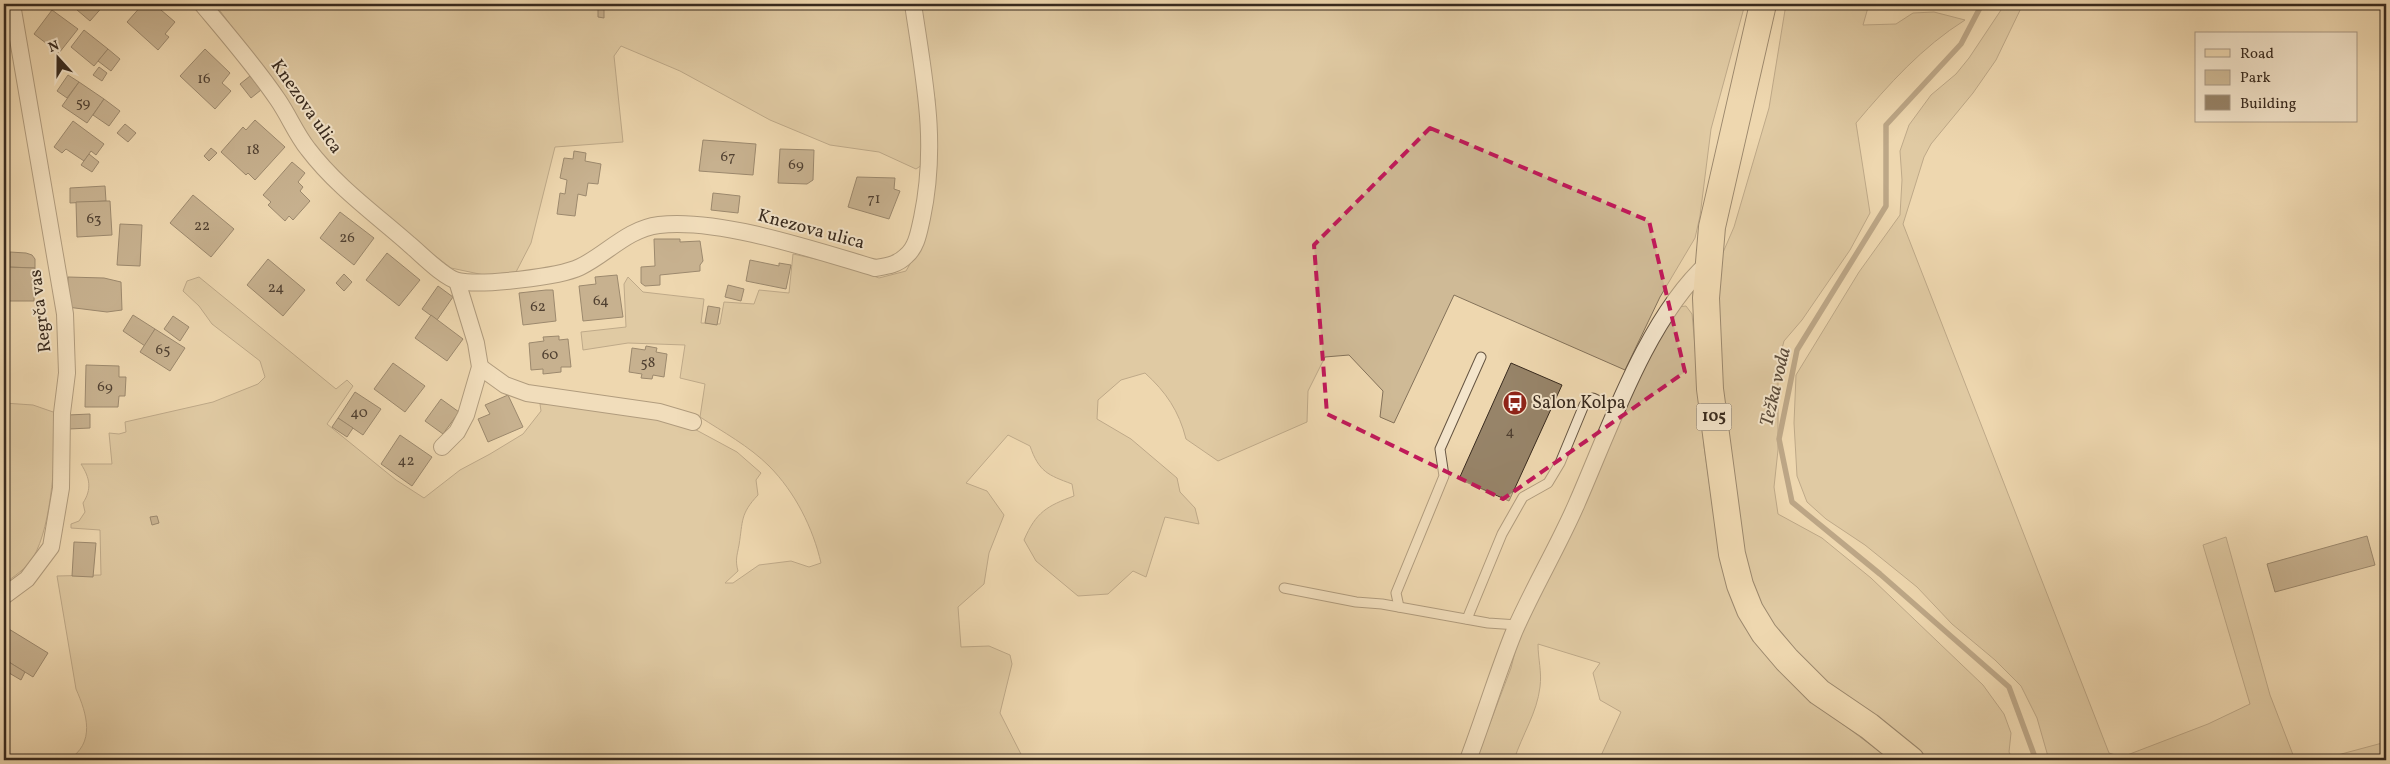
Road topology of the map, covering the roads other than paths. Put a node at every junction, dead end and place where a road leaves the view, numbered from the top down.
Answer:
1 (12, 4) edge
2 (202, 4) edge
3 (913, 4) edge
4 (1763, 4) edge
5 (1708, 263) junction
6 (457, 281) junction
7 (1481, 356) dead end
8 (480, 367) junction
9 (1616, 409) junction
10 (693, 422) dead end
11 (442, 447) dead end
12 (1284, 588) dead end
13 (4, 596) edge
14 (1399, 607) junction
15 (1467, 619) junction
16 (1518, 625) junction
17 (1468, 760) edge
18 (1911, 760) edge

1 - 13 street, Regrča vas
2 - 6 street, Knezova ulica
3 - 6 street, Knezova ulica
4 - 5 main road, 105
5 - 9 street
5 - 18 main road, 105
6 - 8 street
7 - 14 lane
8 - 10 street
8 - 11 street
9 - 15 lane
9 - 16 street
12 - 14 lane
14 - 15 lane
15 - 16 lane
16 - 17 street

